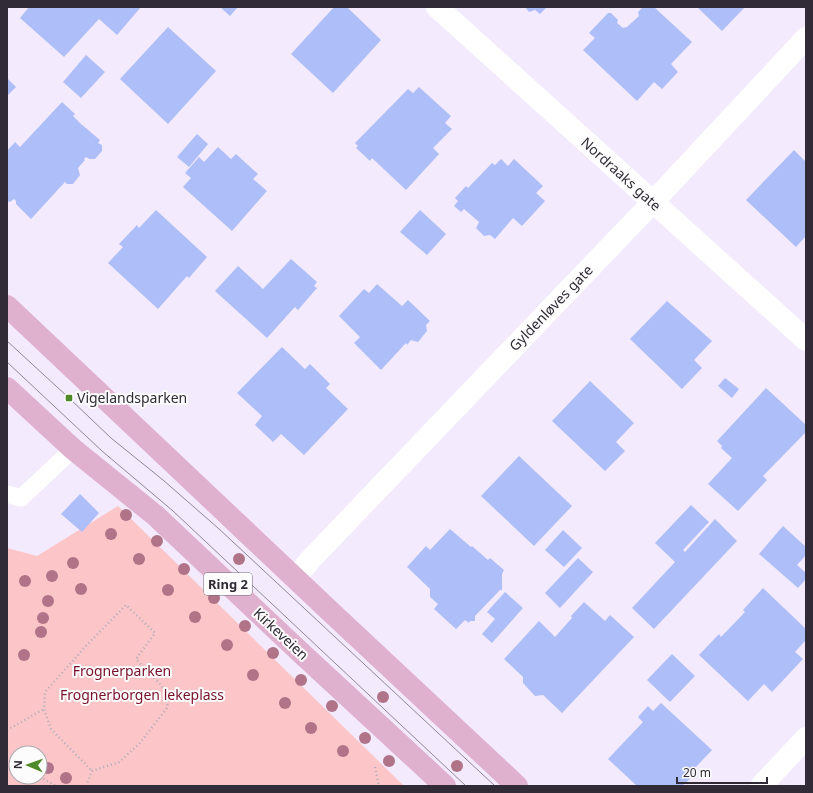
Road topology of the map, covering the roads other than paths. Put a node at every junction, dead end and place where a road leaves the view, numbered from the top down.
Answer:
1 (437, 7) edge
2 (806, 38) edge
3 (653, 202) junction
4 (7, 306) edge
5 (806, 340) edge
6 (7, 388) edge
7 (73, 449) junction
8 (7, 494) edge
9 (295, 578) junction
10 (806, 738) edge
11 (444, 786) edge
12 (517, 786) edge
13 (761, 786) edge

1 - 3 street, Nordraaks gate
2 - 3 street, Gyldenløves gate
3 - 5 street, Nordraaks gate
3 - 9 street, Gyldenløves gate
4 - 9 main road
6 - 7 main road, Kirkeveien / Ring 2
7 - 8 lane
7 - 11 main road, Kirkeveien / Ring 2
9 - 12 main road
10 - 13 street

